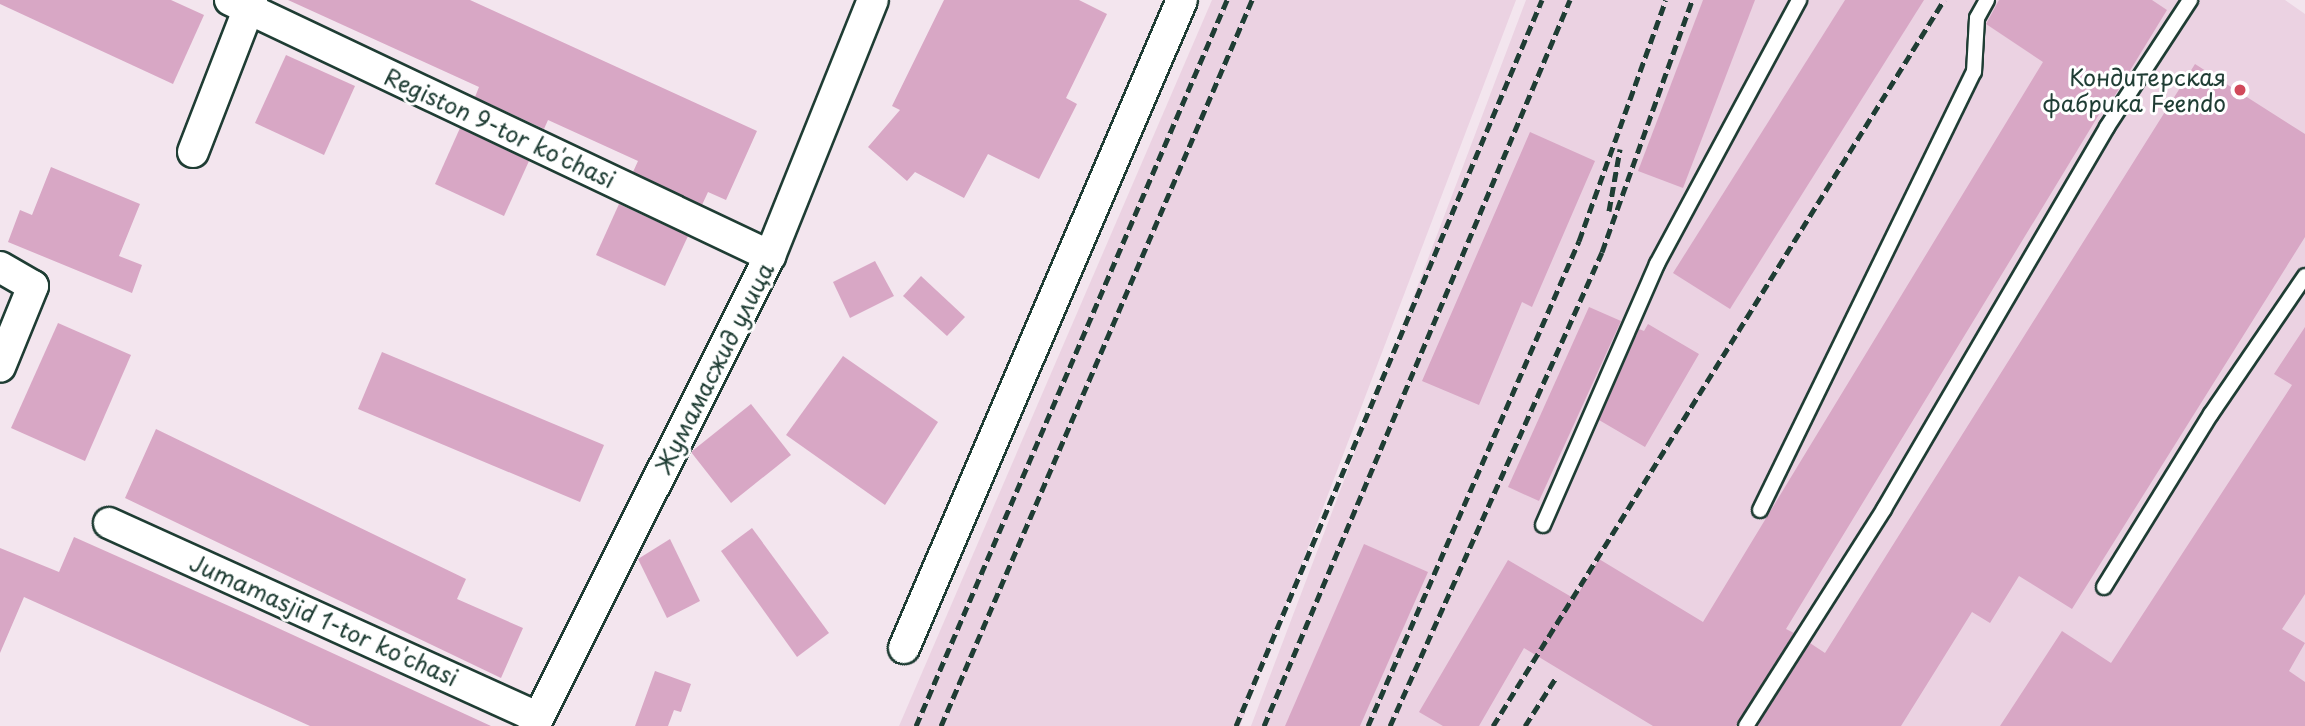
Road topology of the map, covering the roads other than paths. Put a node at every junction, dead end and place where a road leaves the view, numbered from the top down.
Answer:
1 (873, 0) edge
2 (1182, 0) edge
3 (1799, 0) edge
4 (1987, 0) edge
5 (2190, 0) edge
6 (243, 3) edge
7 (193, 152) dead end
8 (770, 256) junction
9 (0, 267) edge
10 (2305, 276) edge
11 (0, 367) edge
12 (1760, 509) dead end
13 (109, 523) dead end
14 (1543, 525) dead end
15 (2104, 587) dead end
16 (904, 648) dead end
17 (536, 722) edge
18 (1746, 726) edge

1 - 8 street, Жумамасжид улица
2 - 16 street
3 - 14 lane
4 - 12 lane
5 - 18 lane
6 - 7 street
6 - 8 street, Registon 9-tor ko'chasi
8 - 17 street, Жумамасжид улица
9 - 11 street
10 - 15 lane
13 - 17 street, Jumamasjid 1-tor ko'chasi

